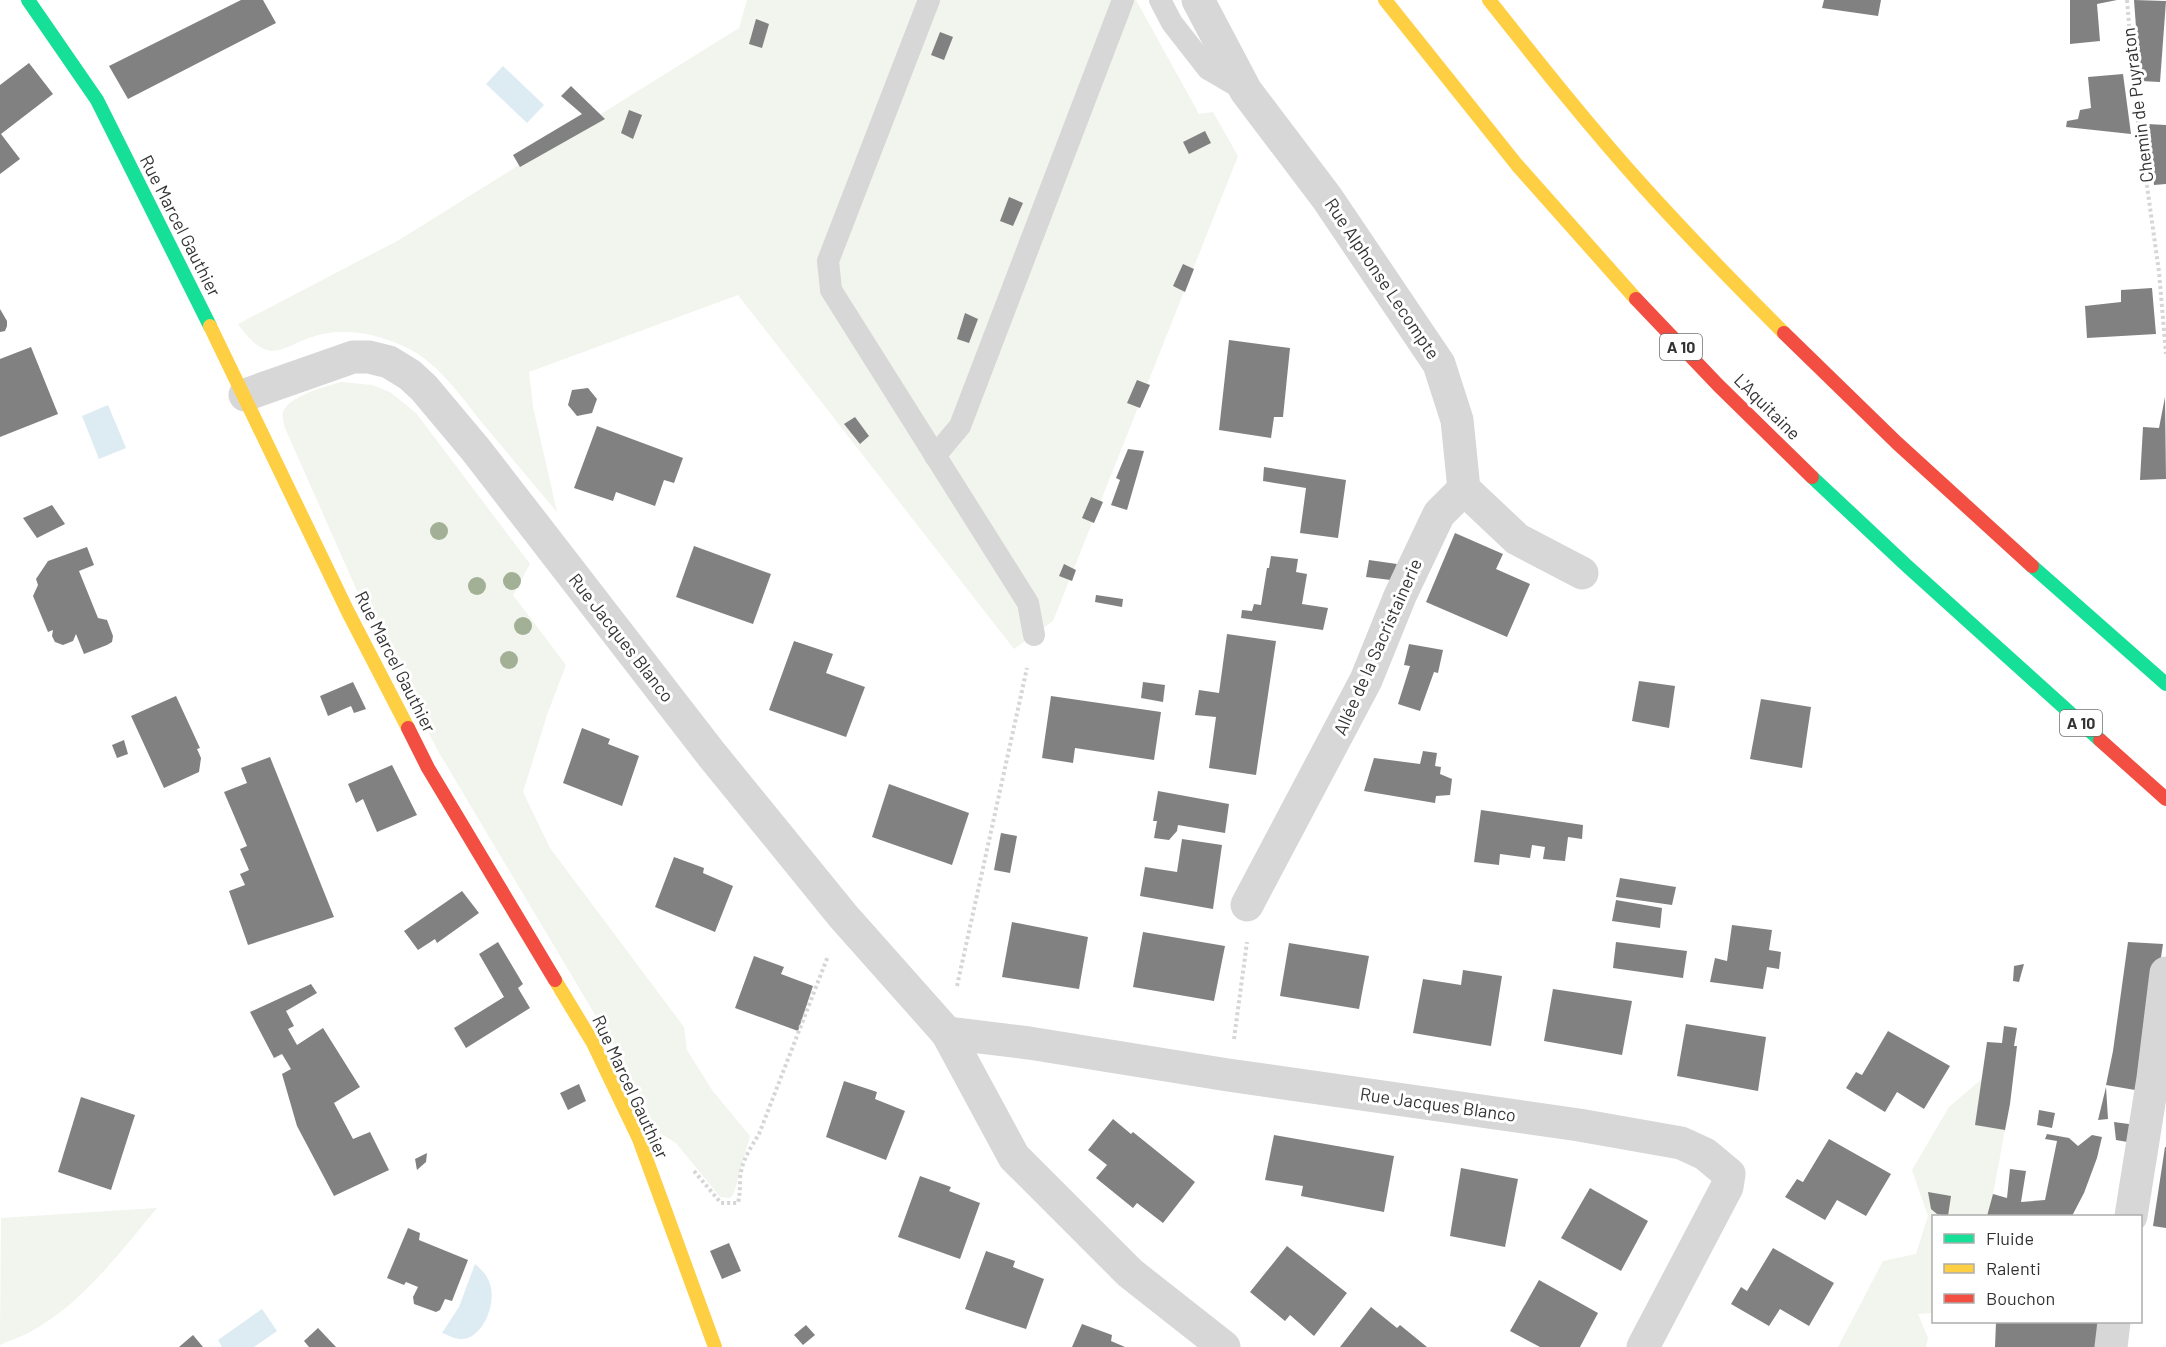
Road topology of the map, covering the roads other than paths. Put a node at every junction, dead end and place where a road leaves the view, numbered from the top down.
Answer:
1 (28, 0) edge
2 (929, 0) edge
3 (1123, 0) edge
4 (1160, 0) edge
5 (1198, 0) edge
6 (1385, 0) edge
7 (1489, 0) edge
8 (1246, 91) junction
9 (245, 395) junction
10 (935, 456) junction
11 (1464, 489) junction
12 (1582, 573) dead end
13 (1034, 635) road end
14 (2163, 682) edge
15 (2166, 799) edge
16 (1247, 905) road end
17 (2166, 973) edge
18 (947, 1033) junction
19 (2131, 1215) edge
20 (2114, 1323) edge
21 (715, 1347) edge
22 (1224, 1347) edge
23 (1643, 1347) edge
24 (2111, 1347) edge

1 - 9 main road, Rue Marcel Gauthier
2 - 10 lane
3 - 10 lane
4 - 8 lane, Rue Alphonse Lecompte
5 - 8 street, Rue Alphonse Lecompte
6 - 15 main road, L'Aquitaine / A 10
7 - 14 main road
8 - 11 street, Rue Alphonse Lecompte
9 - 18 street, Rue Jacques Blanco
9 - 21 main road, Rue Marcel Gauthier
10 - 13 lane
11 - 12 street
11 - 16 street, Allée de la Sacristainerie
17 - 19 street
18 - 22 street, Rue Jacques Blanco
18 - 23 street, Rue Jacques Blanco
20 - 24 street

